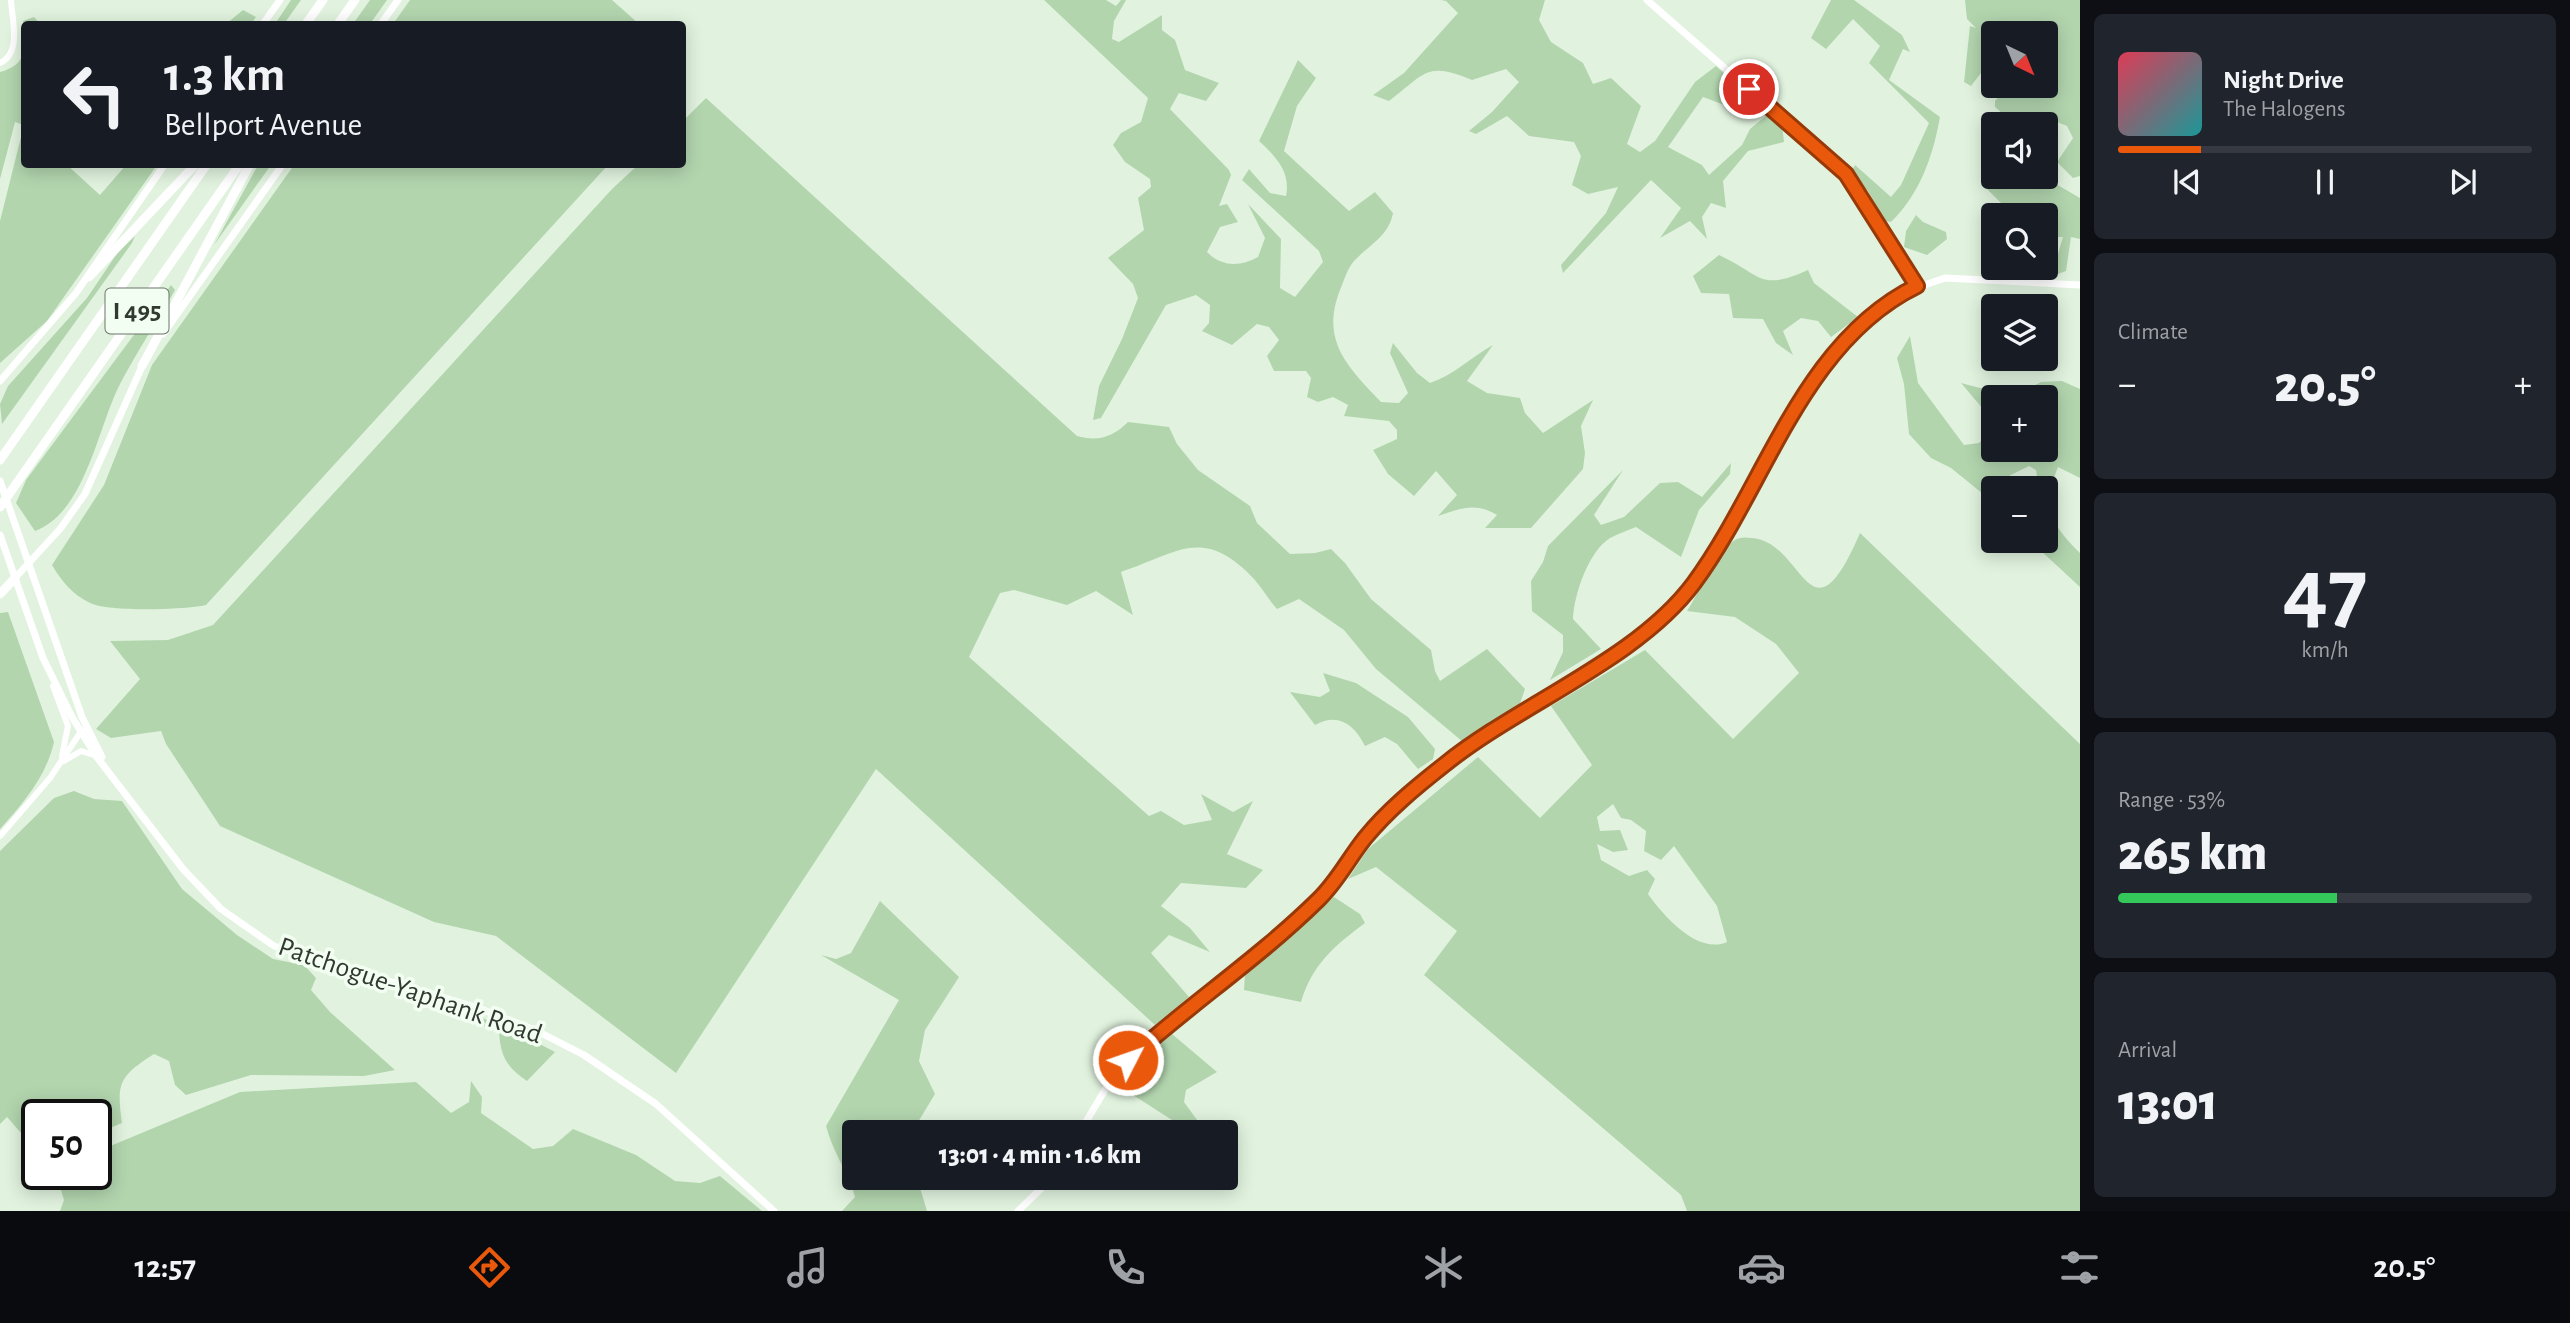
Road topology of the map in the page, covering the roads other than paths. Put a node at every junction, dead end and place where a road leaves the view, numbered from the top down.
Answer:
1 (11, 0) edge
2 (280, 0) edge
3 (323, 0) edge
4 (355, 0) edge
5 (398, 0) edge
6 (1647, 0) edge
7 (265, 21) edge
8 (308, 21) edge
9 (340, 21) edge
10 (383, 21) edge
11 (0, 63) edge
12 (162, 168) edge
13 (192, 168) edge
14 (204, 168) edge
15 (237, 168) edge
16 (248, 168) edge
17 (280, 168) edge
18 (89, 276) junction
19 (2080, 285) edge
20 (1917, 286) junction
21 (142, 366) junction
22 (2, 378) edge
23 (0, 460) edge
24 (0, 481) edge
25 (0, 507) edge
26 (0, 535) edge
27 (28, 563) junction
28 (15, 578) junction
29 (0, 594) edge
30 (43, 657) junction
31 (83, 728) junction
32 (96, 756) junction
33 (60, 764) junction
34 (106, 767) junction
35 (0, 836) edge
36 (1087, 1120) edge
37 (1040, 1190) edge
38 (774, 1211) edge
39 (1018, 1211) edge

1 - 11 street
2 - 7 main road
3 - 8 highway
4 - 9 highway
5 - 10 main road
6 - 20 main road
12 - 18 main road
13 - 18 highway
14 - 23 highway, I 495
15 - 25 highway, I 495
16 - 21 highway
17 - 21 main road
18 - 22 main road
19 - 20 main road
20 - 36 main road
21 - 27 main road
24 - 27 main road, Patchogue-Yaphank Road
26 - 28 main road, Patchogue-Yaphank Road
27 - 28 main road
27 - 31 main road, Patchogue-Yaphank Road
28 - 29 highway
28 - 30 main road, Patchogue-Yaphank Road
30 - 31 main road, Patchogue-Yaphank Road
30 - 33 street
31 - 32 main road, Patchogue-Yaphank Road
31 - 33 street
31 - 34 main road, Patchogue-Yaphank Road
32 - 33 street
32 - 34 main road, Patchogue-Yaphank Road
33 - 35 street
34 - 38 main road, Patchogue-Yaphank Road
37 - 39 main road

